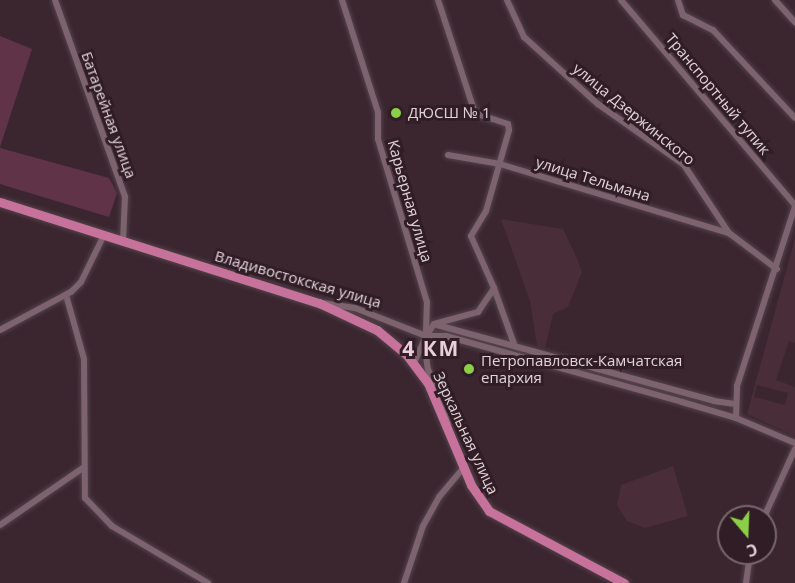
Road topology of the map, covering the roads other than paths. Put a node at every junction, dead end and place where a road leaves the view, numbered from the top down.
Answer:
1 (55, 0) edge
2 (342, 0) edge
3 (438, 0) edge
4 (507, 0) edge
5 (621, 0) edge
6 (678, 0) edge
7 (775, 0) edge
8 (795, 22) edge
9 (795, 118) edge
10 (448, 155) dead end
11 (500, 164) junction
12 (0, 201) edge
13 (795, 206) edge
14 (729, 233) junction
15 (104, 235) junction
16 (123, 241) junction
17 (777, 269) junction
18 (494, 288) junction
19 (66, 295) junction
20 (319, 303) junction
21 (434, 324) junction
22 (2, 325) edge
23 (425, 338) junction
24 (514, 344) junction
25 (414, 363) junction
26 (735, 404) junction
27 (736, 418) junction
28 (448, 427) junction
29 (795, 443) edge
30 (795, 449) edge
31 (464, 467) junction
32 (83, 468) junction
33 (769, 505) edge
34 (0, 525) edge
35 (748, 565) edge
36 (208, 583) edge
37 (404, 583) edge
38 (624, 583) edge
39 (746, 583) edge

1 - 16 street, Батарейная улица
2 - 23 street, Карьерная улица
3 - 11 street
4 - 14 street, улица Дзержинского
5 - 13 street, Транспортный тупик
6 - 9 street
7 - 8 street
10 - 11 street, улица Тельмана
11 - 14 street, улица Тельмана
11 - 18 street
12 - 15 main road, Владивостокская улица
13 - 17 street
14 - 17 street, улица Дзержинского
15 - 16 main road, Владивостокская улица
15 - 19 street
16 - 20 main road, Владивостокская улица
17 - 26 street
18 - 21 street
18 - 24 street
19 - 22 street
19 - 32 street
20 - 23 street, Владивостокская улица
20 - 25 main road, Зеркальная улица
21 - 23 street
21 - 24 street
23 - 25 street, Карьерная улица
23 - 27 street, Владивостокская улица
23 - 28 street, Карьерная улица
24 - 26 street
25 - 28 main road, Зеркальная улица
26 - 27 street
27 - 29 street, Владивостокская улица
28 - 31 main road, Зеркальная улица
30 - 33 street
31 - 37 street
31 - 38 main road, Зеркальная улица
32 - 34 street
32 - 36 street
35 - 39 street

